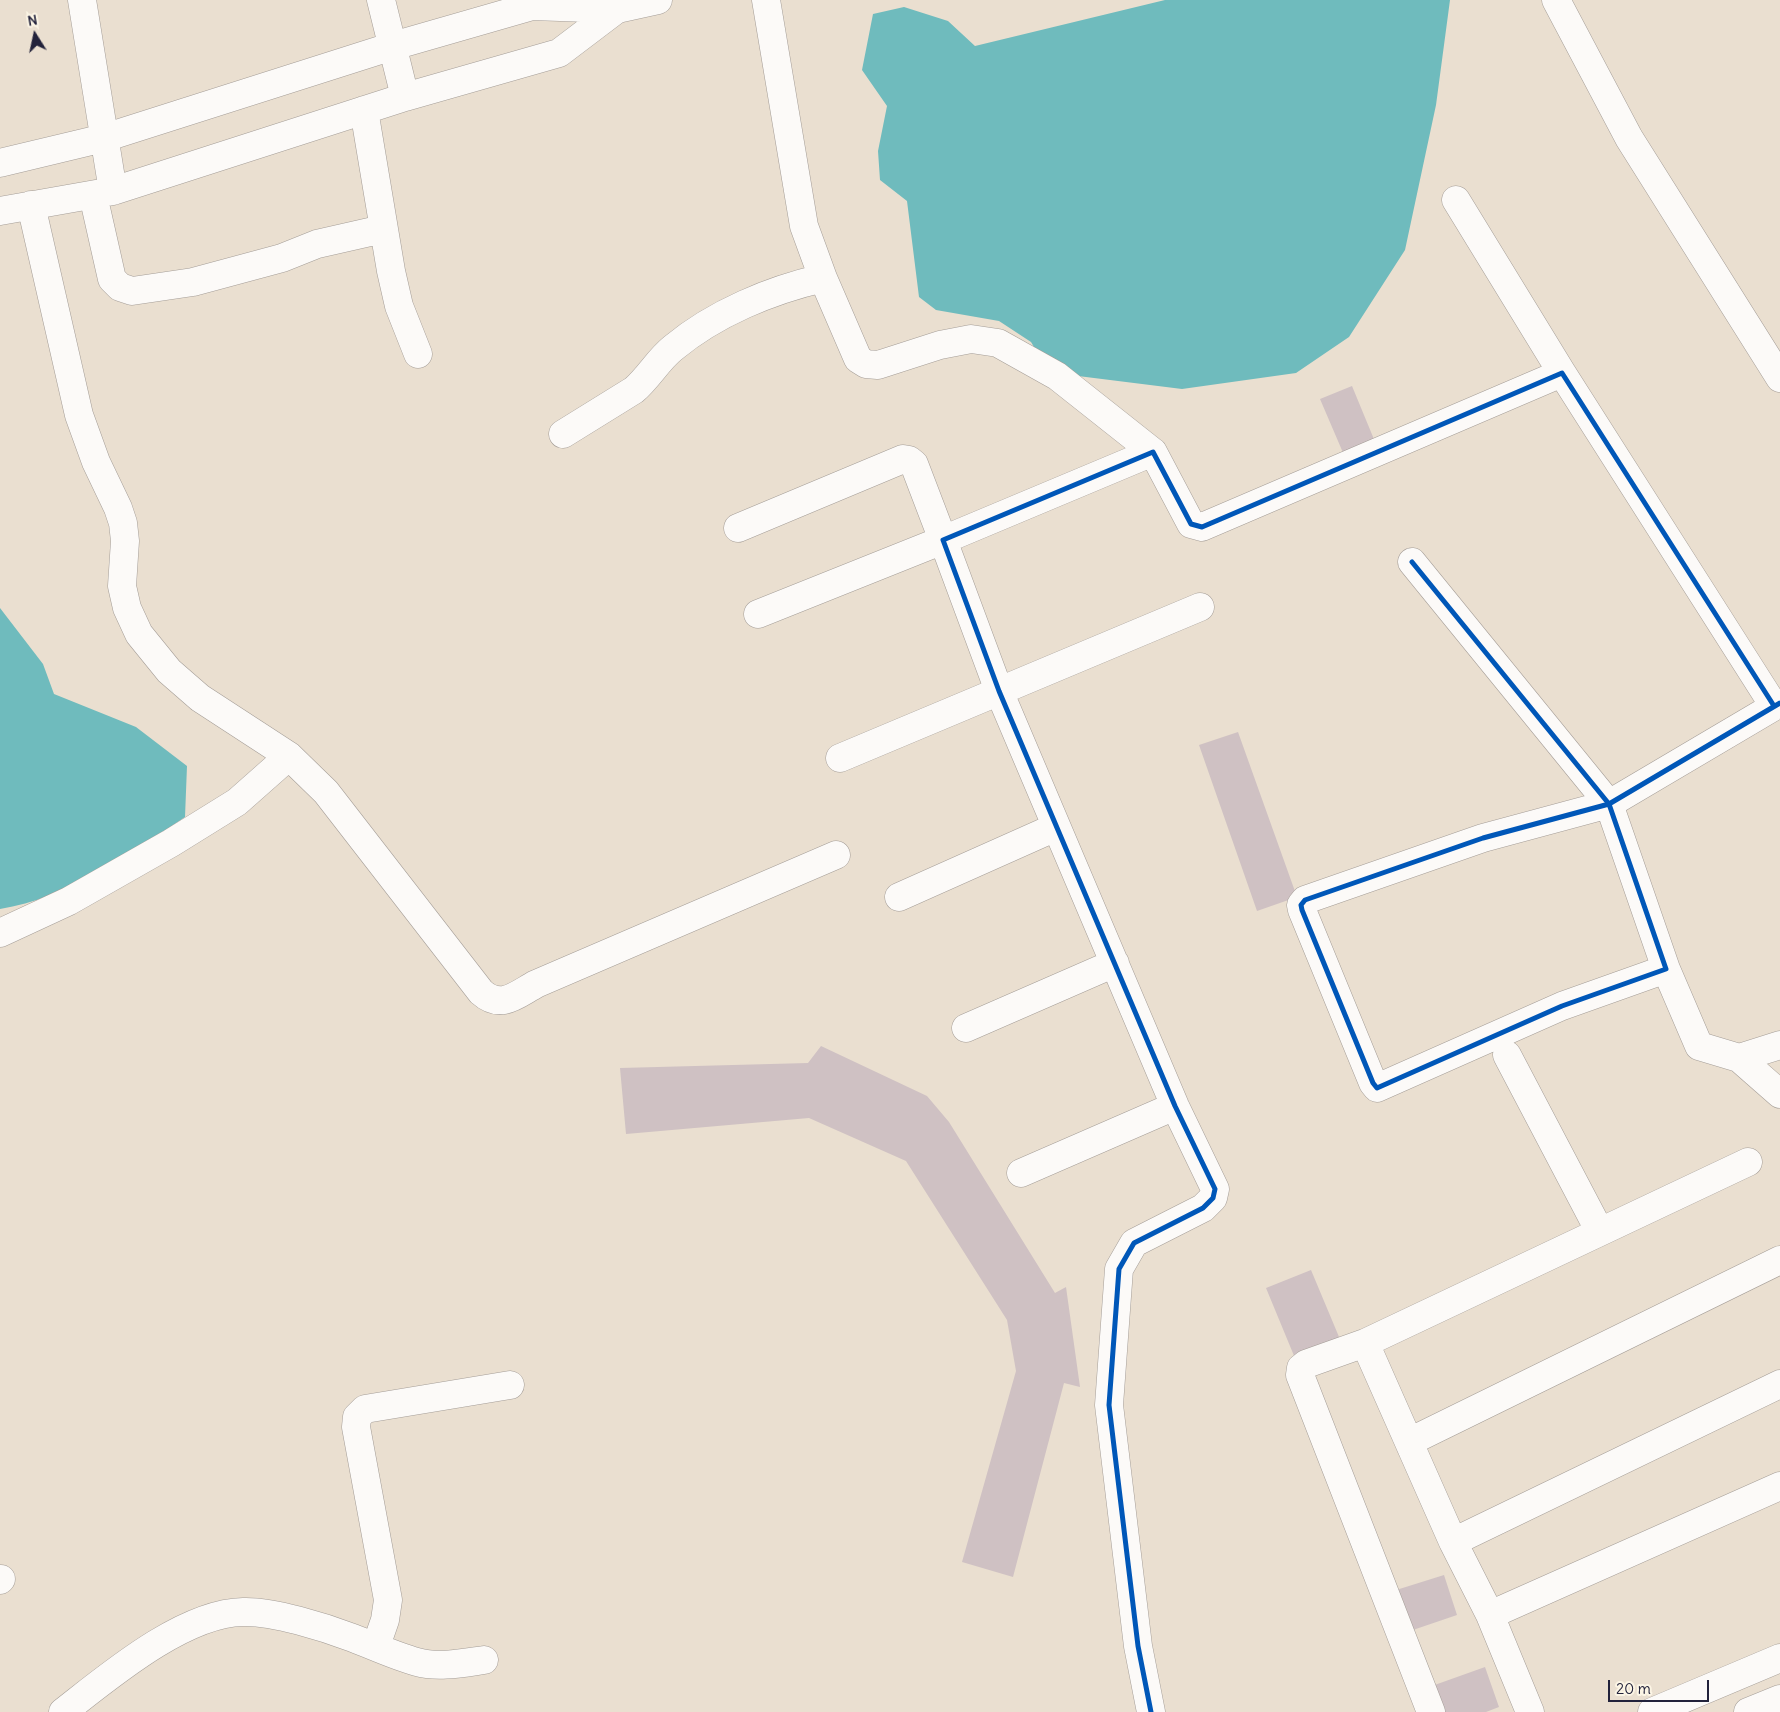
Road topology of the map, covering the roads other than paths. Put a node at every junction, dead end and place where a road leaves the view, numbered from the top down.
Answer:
1 (82, 0) edge
2 (381, 0) edge
3 (658, 0) edge
4 (766, 0) edge
5 (1556, 0) edge
6 (617, 9) junction
7 (393, 46) junction
8 (405, 97) junction
9 (364, 110) junction
10 (104, 138) junction
11 (0, 163) edge
12 (103, 193) junction
13 (1456, 200) dead end
14 (32, 206) junction
15 (0, 211) edge
16 (383, 229) junction
17 (823, 278) junction
18 (418, 354) dead end
19 (1562, 373) junction
20 (1780, 378) edge
21 (563, 434) dead end
22 (1153, 452) junction
23 (738, 528) dead end
24 (943, 540) junction
25 (1412, 562) dead end
26 (1200, 607) dead end
27 (758, 614) dead end
28 (999, 691) junction
29 (1777, 705) edge
30 (289, 756) junction
31 (840, 758) dead end
32 (1609, 804) junction
33 (1056, 827) junction
34 (836, 855) dead end
35 (899, 897) dead end
36 (0, 933) edge
37 (1115, 963) junction
38 (1666, 968) junction
39 (966, 1028) dead end
40 (1780, 1045) edge
41 (1508, 1055) dead end
42 (1739, 1058) junction
43 (1780, 1094) edge
44 (1175, 1106) junction
45 (1748, 1162) dead end
46 (1021, 1173) dead end
47 (1600, 1232) junction
48 (1780, 1260) edge
49 (1365, 1343) junction
50 (1780, 1384) edge
51 (510, 1385) dead end
52 (1409, 1442) junction
53 (1780, 1486) edge
54 (1453, 1542) junction
55 (1490, 1616) junction
56 (376, 1646) junction
57 (1780, 1658) edge
58 (484, 1660) dead end
59 (1780, 1699) edge
60 (63, 1712) edge
61 (1151, 1712) edge
62 (1431, 1712) edge
63 (1530, 1712) edge
64 (1652, 1712) edge
65 (1748, 1712) edge

1 - 10 street
2 - 7 street
3 - 6 street
4 - 17 street
5 - 20 street
6 - 7 street
6 - 8 street
7 - 8 street
7 - 10 street
8 - 9 street
9 - 12 street
9 - 16 street
10 - 11 street
10 - 12 street
12 - 14 street
12 - 16 street
13 - 19 street
14 - 15 street
14 - 30 street
16 - 18 street
17 - 21 street
17 - 22 street
19 - 22 street
19 - 29 street
22 - 24 street
23 - 24 street
24 - 27 street
24 - 28 street
25 - 32 street
26 - 28 street
28 - 31 street
28 - 33 street
29 - 32 street
30 - 34 street
30 - 36 street
32 - 38 street
32 - 38 street
33 - 35 street
33 - 37 street
37 - 39 street
37 - 44 street
38 - 42 street
40 - 42 street
41 - 47 street
42 - 43 street
44 - 46 street
44 - 61 street
45 - 47 street
47 - 49 street
48 - 52 street
49 - 52 street
49 - 62 street
50 - 54 street
51 - 56 street
52 - 54 street
53 - 55 street
54 - 55 street
55 - 63 street
56 - 58 street
56 - 60 street
57 - 64 street
59 - 65 street

